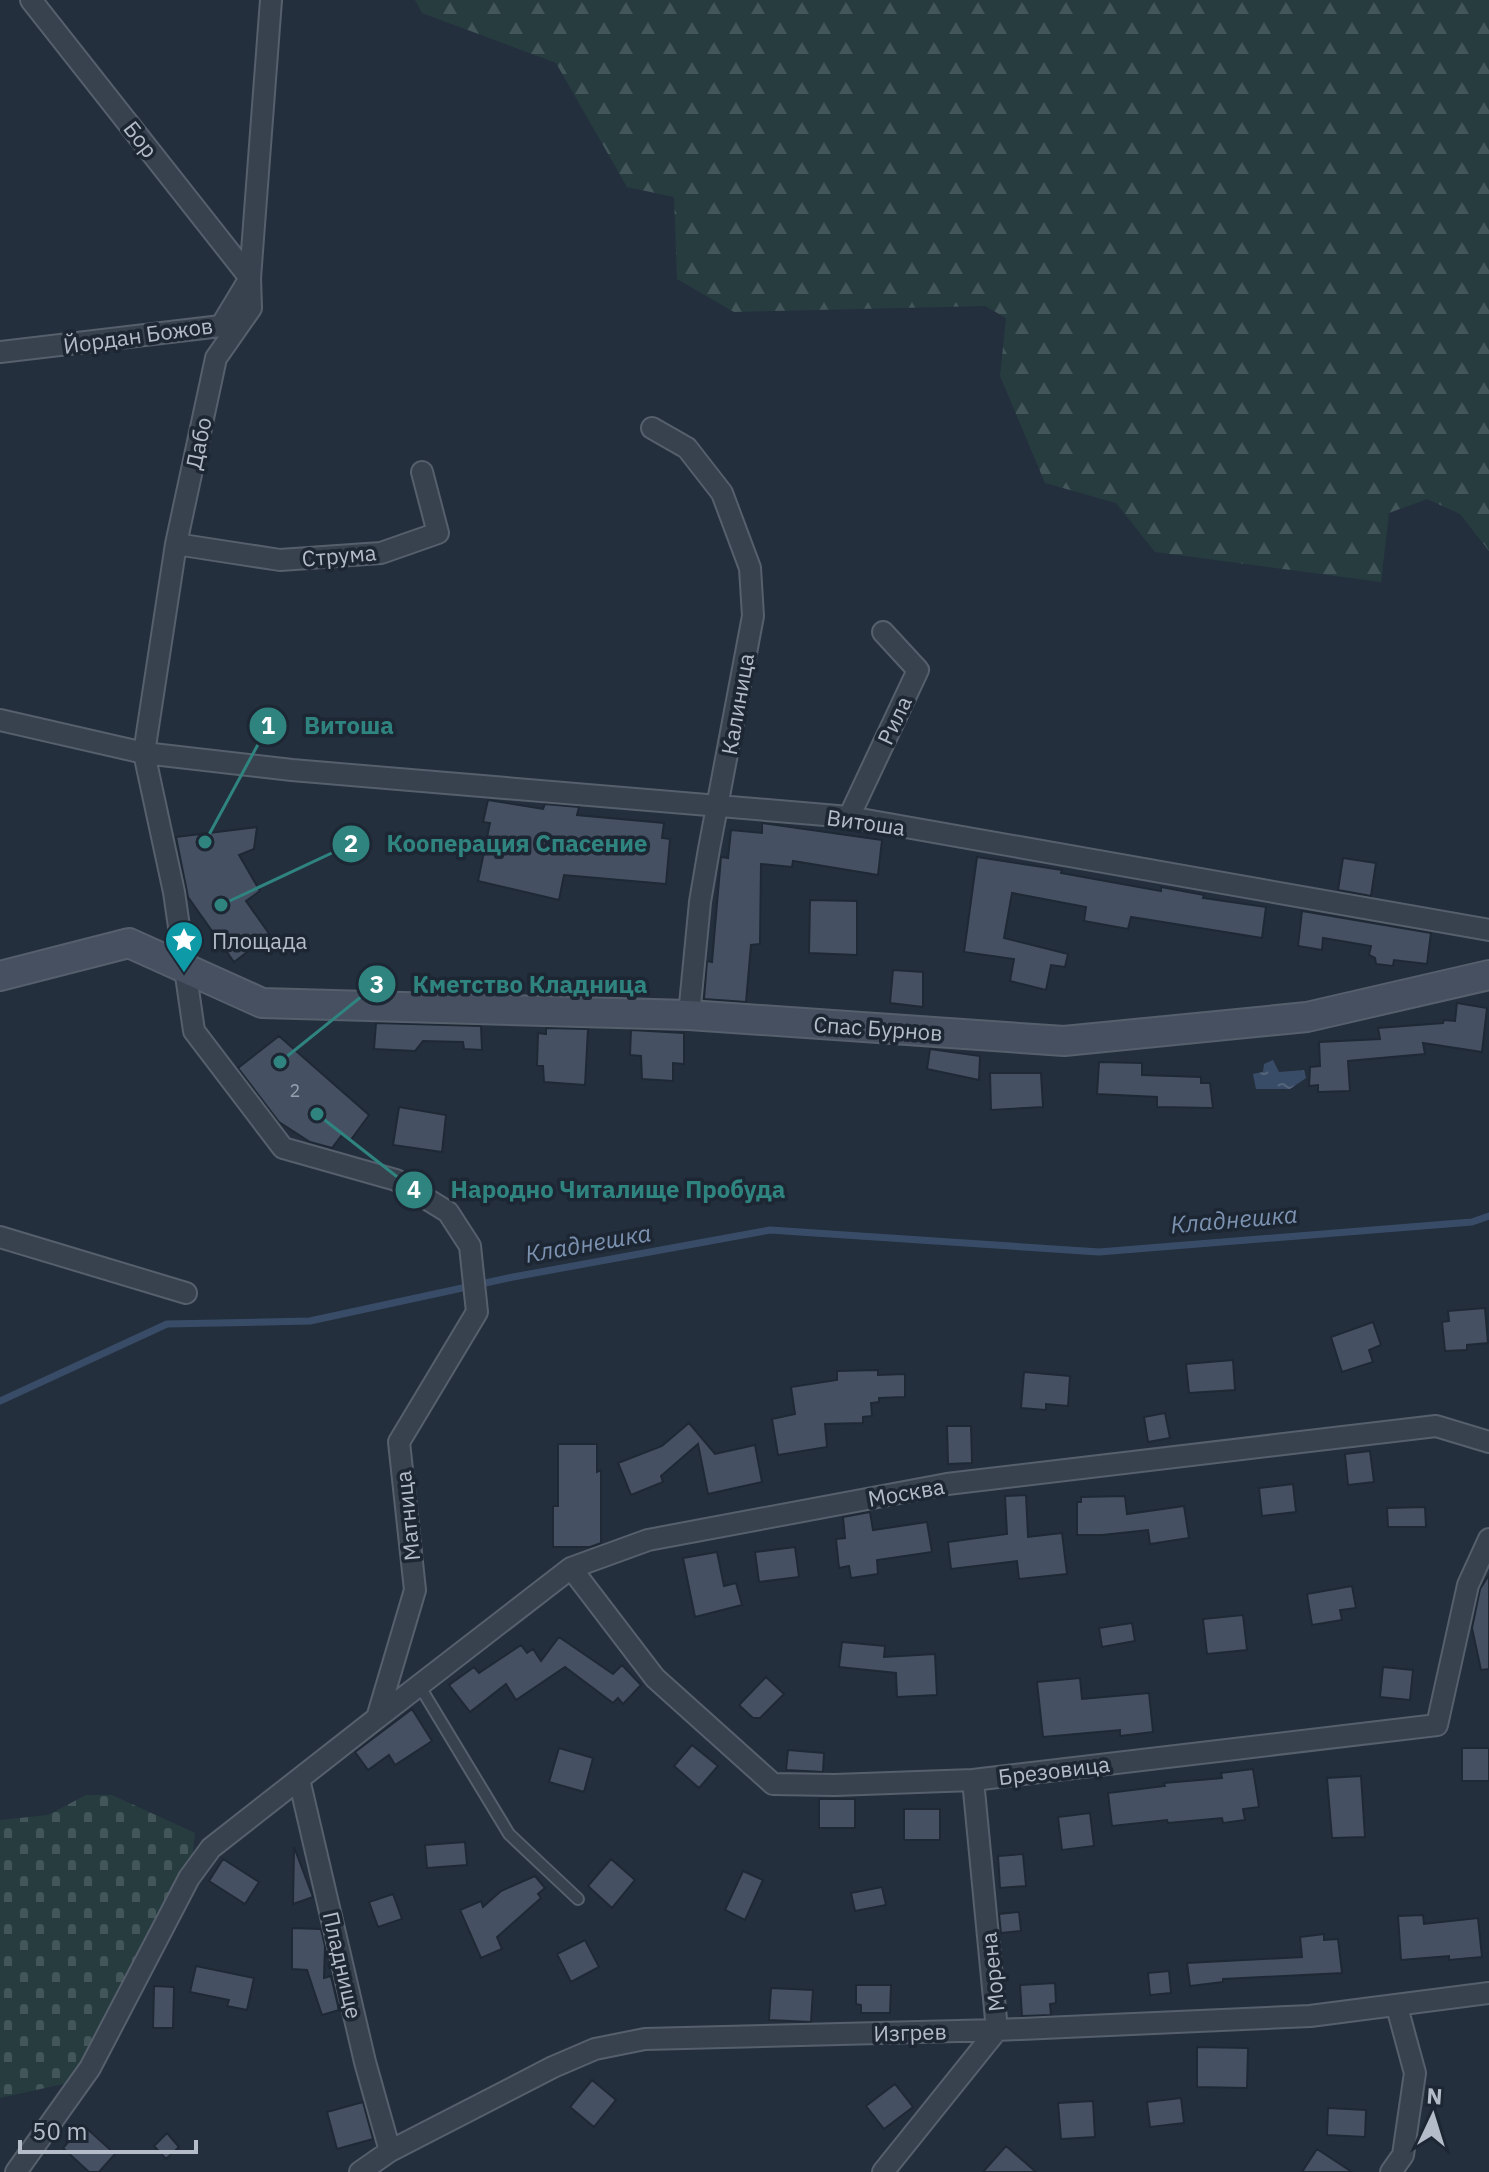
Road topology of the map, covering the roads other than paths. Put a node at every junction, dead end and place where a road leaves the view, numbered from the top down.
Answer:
1 (31, 0) edge
2 (271, 0) edge
3 (250, 278) junction
4 (0, 352) edge
5 (652, 428) dead end
6 (422, 472) dead end
7 (176, 544) junction
8 (883, 632) dead end
9 (0, 720) edge
10 (144, 753) junction
11 (719, 806) junction
12 (849, 817) junction
13 (174, 892) joint
14 (1489, 930) edge
15 (185, 968) junction
16 (1489, 975) edge
17 (0, 976) edge
18 (689, 1015) junction
19 (0, 1237) edge
20 (186, 1293) dead end
21 (1489, 1442) edge
22 (1489, 1539) edge
23 (571, 1568) junction
24 (419, 1685) junction
25 (377, 1718) junction
26 (299, 1779) junction
27 (973, 1780) junction
28 (578, 1899) dead end
29 (1489, 1993) edge
30 (1397, 2007) junction
31 (997, 2030) junction
32 (390, 2151) junction
33 (16, 2172) edge
34 (360, 2172) edge
35 (883, 2172) edge
36 (1391, 2172) edge

1 - 3 street, Бор
2 - 3 street, Дабо
3 - 4 street, Йордан Божов
3 - 7 street, Дабо
5 - 11 street, Калиница
6 - 7 street, Струма
7 - 10 street, Дабо
8 - 12 street, Рила
9 - 10 street, Витоша
10 - 11 street, Витоша
10 - 13 street, Дабо
11 - 12 street, Витоша
11 - 18 street, Калиница
12 - 14 street, Витоша
13 - 15 street, Матница
15 - 17 street
15 - 18 street, Спас Бурнов
15 - 25 street, Матница
16 - 18 street, Спас Бурнов
19 - 20 street
21 - 23 street, Москва
22 - 27 street, Брезовица
23 - 24 street, Москва
23 - 27 street, Брезовица
24 - 25 street, Москва
24 - 28 lane
25 - 26 street
26 - 32 street, Пладнище
26 - 33 street
27 - 31 street, Морена
29 - 30 street, Изгрев
30 - 31 street, Изгрев
30 - 36 street
31 - 32 street, Изгрев
31 - 35 street, Морена
32 - 34 street, Изгрев

